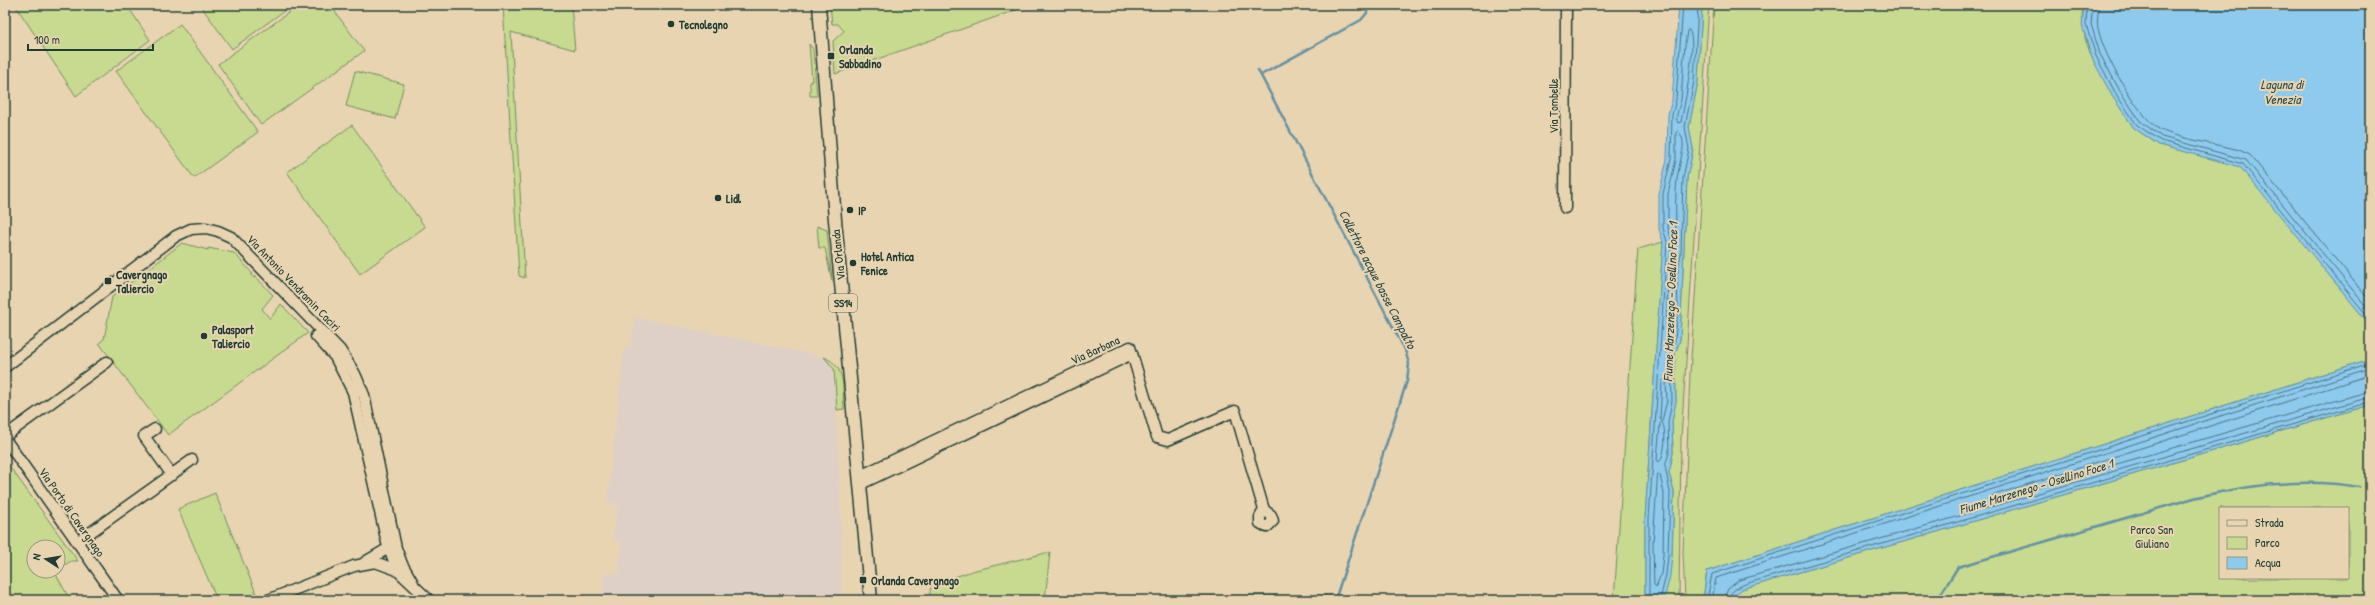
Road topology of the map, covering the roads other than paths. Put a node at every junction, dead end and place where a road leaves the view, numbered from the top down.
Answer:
1 (819, 5) edge
2 (1566, 5) edge
3 (1565, 208) dead end
4 (322, 332) junction
5 (108, 362) dead end
6 (5, 368) edge
7 (155, 429) dead end
8 (5, 436) edge
9 (5, 439) edge
10 (192, 460) dead end
11 (172, 475) junction
12 (860, 480) junction
13 (1264, 510) dead end
14 (394, 538) junction
15 (77, 542) junction
16 (388, 549) junction
17 (362, 563) junction
18 (398, 570) junction
19 (410, 580) junction
20 (118, 600) edge
21 (268, 600) edge
22 (430, 600) edge
23 (871, 600) edge

1 - 12 main road, Via Orlanda / SS14
2 - 3 street, Via Tombelle
4 - 6 street, Via Antonio Vendramin Caciri
4 - 14 street, Via Antonio Vendramin Caciri
4 - 16 street
5 - 8 street
7 - 11 street
9 - 15 street, Via Porto di Cavergnago
10 - 11 street
11 - 15 street
12 - 13 street, Via Barbana
12 - 23 main road, Via Orlanda / SS14
14 - 16 street
14 - 19 street, Via Antonio Vendramin Caciri
15 - 20 street, Via Porto di Cavergnago
16 - 17 street
16 - 18 street
17 - 18 street
17 - 21 street
18 - 19 street
19 - 22 street

